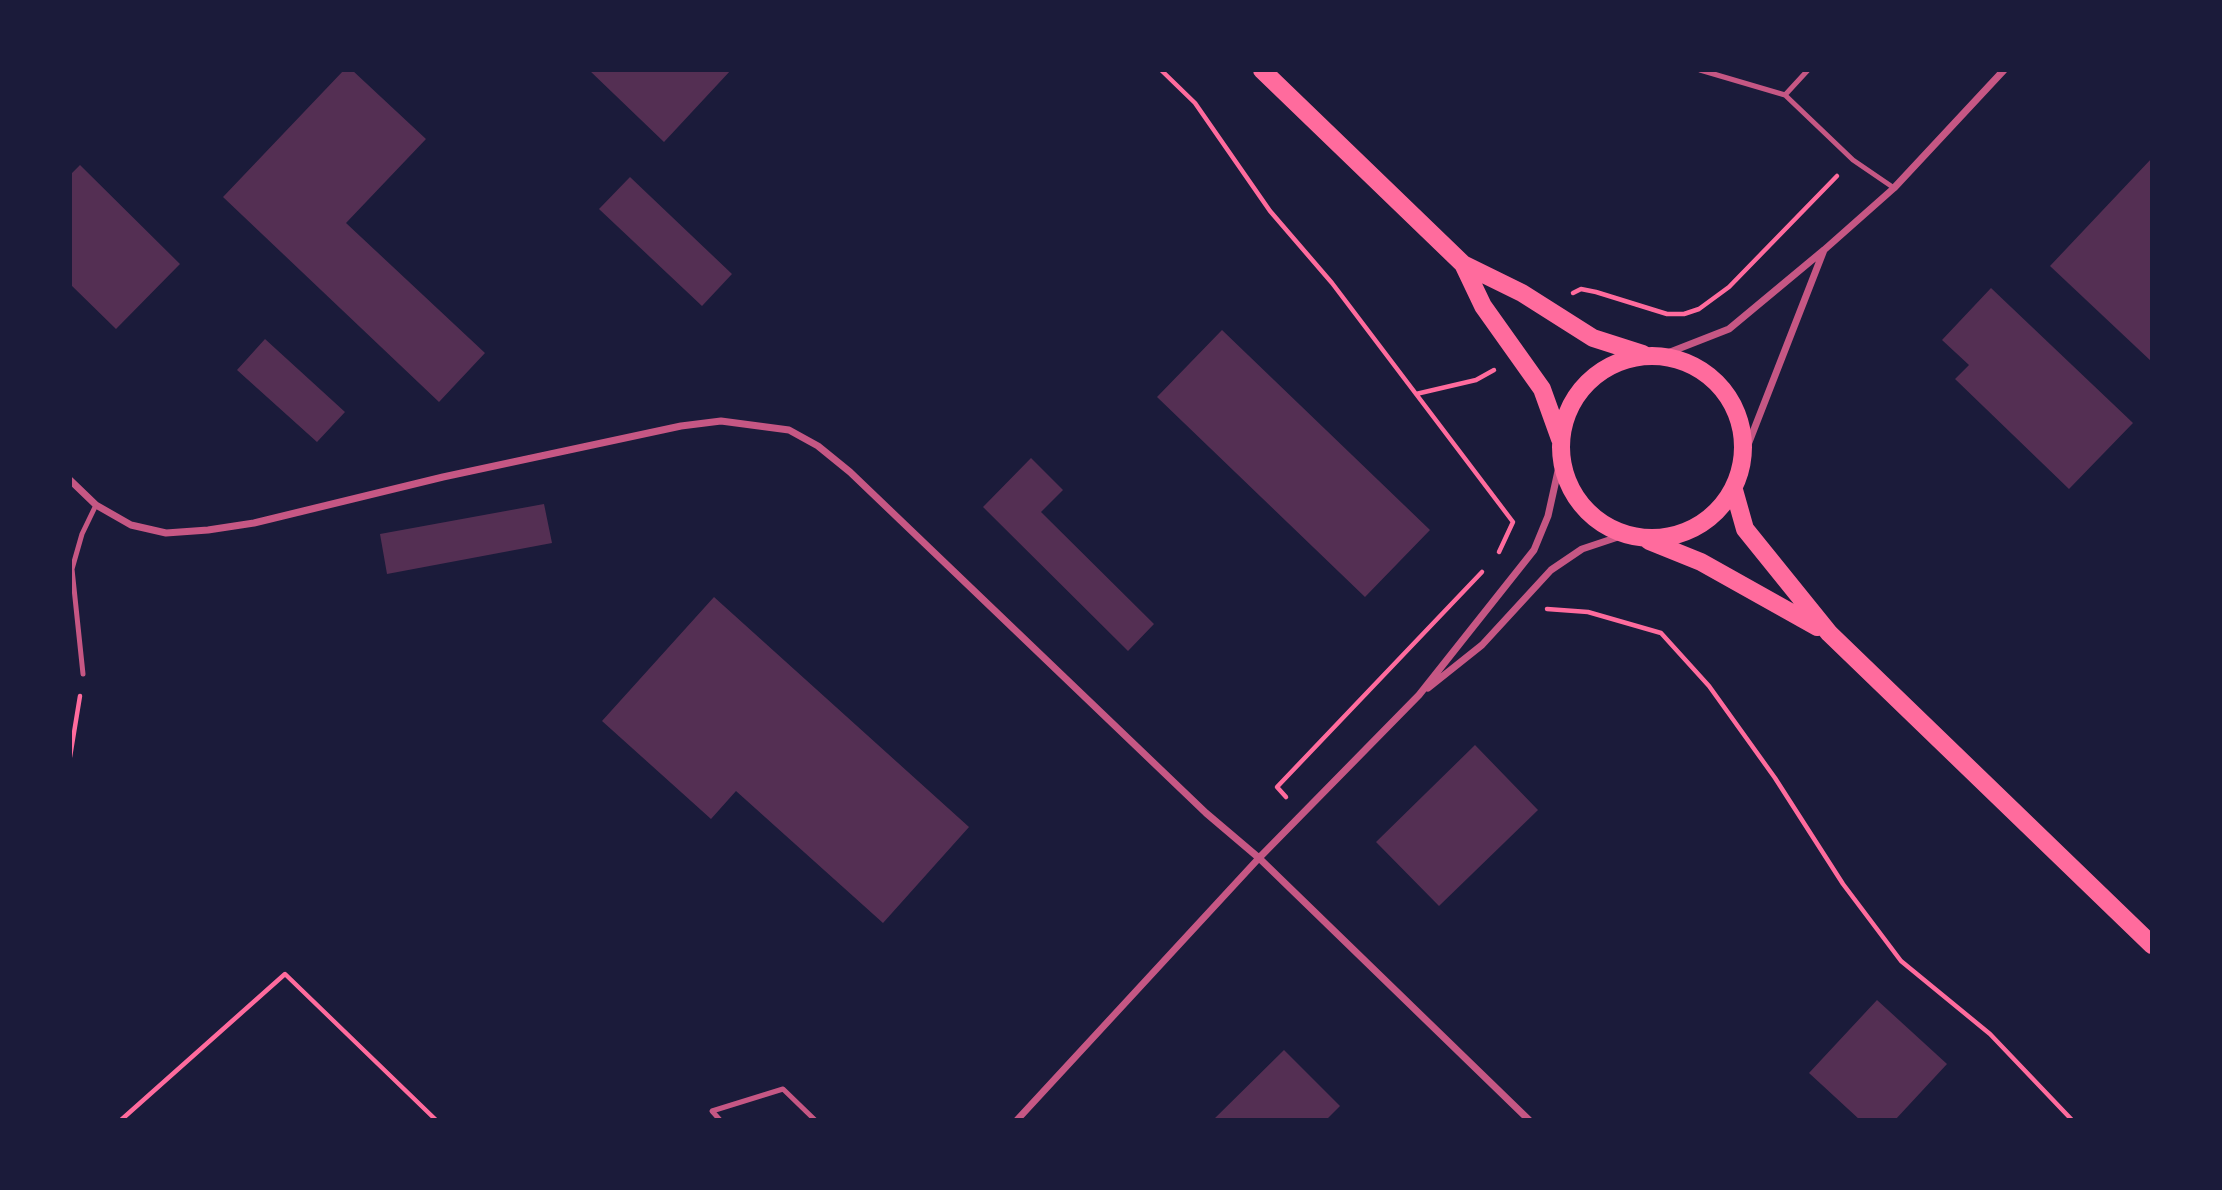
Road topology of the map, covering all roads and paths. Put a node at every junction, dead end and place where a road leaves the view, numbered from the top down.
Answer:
1 (1161, 70) edge
2 (1262, 70) edge
3 (1700, 70) edge
4 (1808, 70) edge
5 (2004, 70) edge
6 (1785, 95) junction
7 (1853, 160) junction
8 (1894, 188) junction
9 (1824, 250) junction
10 (1463, 264) junction
11 (1572, 293) dead end
12 (1655, 356) junction
13 (1494, 370) dead end
14 (1416, 394) junction
15 (1561, 446) junction
16 (1744, 455) junction
17 (70, 480) edge
18 (1734, 490) junction
19 (96, 505) junction
20 (1636, 537) junction
21 (1525, 596) junction
22 (1829, 633) junction
23 (83, 674) joint
24 (1419, 695) junction
25 (70, 757) edge
26 (1303, 816) junction
27 (1259, 858) junction
28 (2152, 945) edge
29 (121, 1120) edge
30 (436, 1120) edge
31 (720, 1120) edge
32 (815, 1120) edge
33 (1017, 1120) edge
34 (1529, 1120) edge
35 (2072, 1120) edge

1 - 14 path
2 - 10 main road
3 - 6 lane
4 - 6 lane
5 - 8 street
6 - 7 lane
7 - 8 lane
7 - 11 path
8 - 9 street
9 - 12 street
9 - 16 street
10 - 12 main road
10 - 15 main road
12 - 15 main road
12 - 16 main road
13 - 14 path
14 - 26 path
15 - 20 main road
15 - 24 street
16 - 18 main road
17 - 19 street
18 - 20 main road
18 - 22 main road
19 - 23 lane
19 - 27 street
20 - 21 street
20 - 22 main road
21 - 24 street
21 - 35 path
22 - 28 main road
23 - 25 path
24 - 26 street
26 - 27 street
27 - 33 street
27 - 34 street
29 - 30 path
31 - 32 lane

